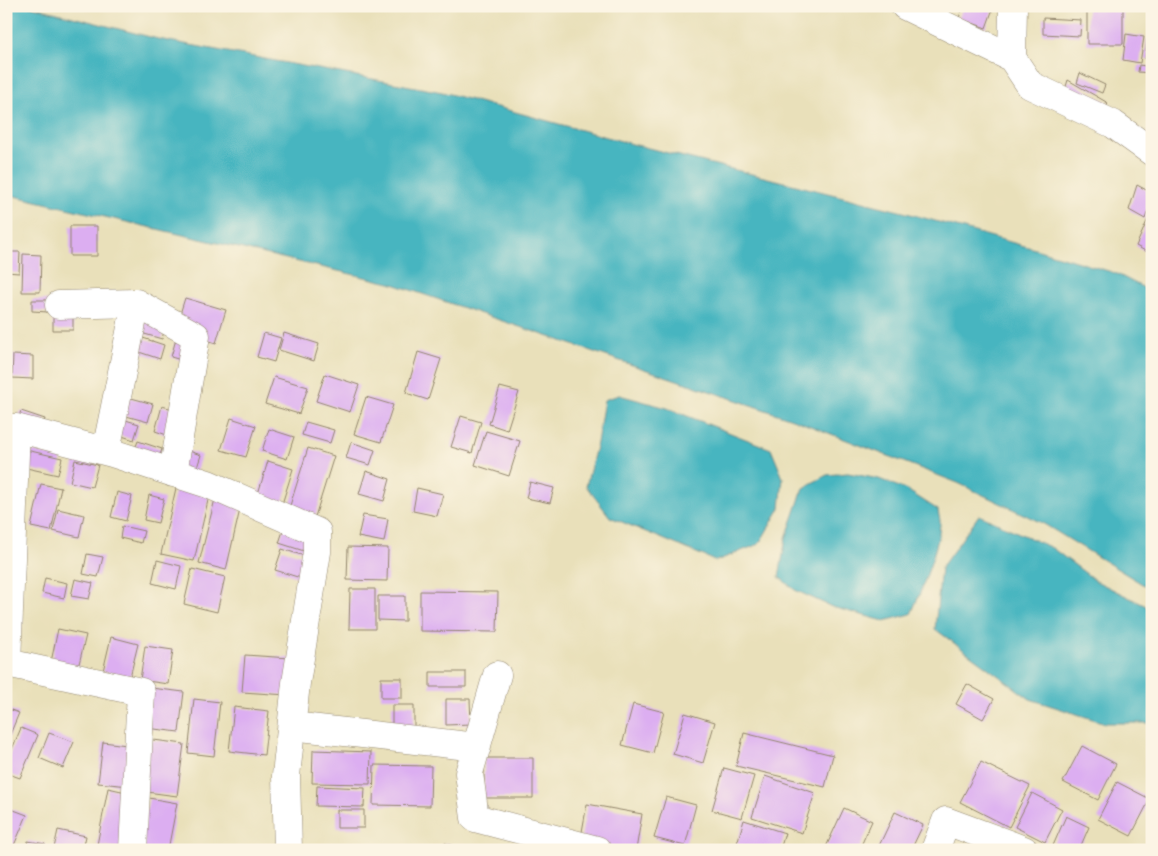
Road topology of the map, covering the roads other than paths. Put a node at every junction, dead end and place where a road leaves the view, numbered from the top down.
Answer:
1 (904, 6) edge
2 (1012, 6) edge
3 (1012, 58) junction
4 (1113, 124) junction
5 (1152, 130) edge
6 (1152, 152) edge
7 (136, 303) junction
8 (59, 305) dead end
9 (11, 428) edge
10 (106, 451) junction
11 (172, 472) junction
12 (497, 675) dead end
13 (292, 726) junction
14 (476, 747) junction
15 (134, 850) edge
16 (288, 850) edge
17 (597, 850) edge
18 (935, 850) edge
19 (1024, 850) edge

1 - 3 street
2 - 3 street
3 - 4 street
4 - 5 street
4 - 6 street
7 - 8 street
7 - 10 street
7 - 11 street
9 - 10 street
9 - 15 street
10 - 11 street
11 - 13 street
12 - 14 street
13 - 14 street
13 - 16 street
14 - 17 street
18 - 19 street

